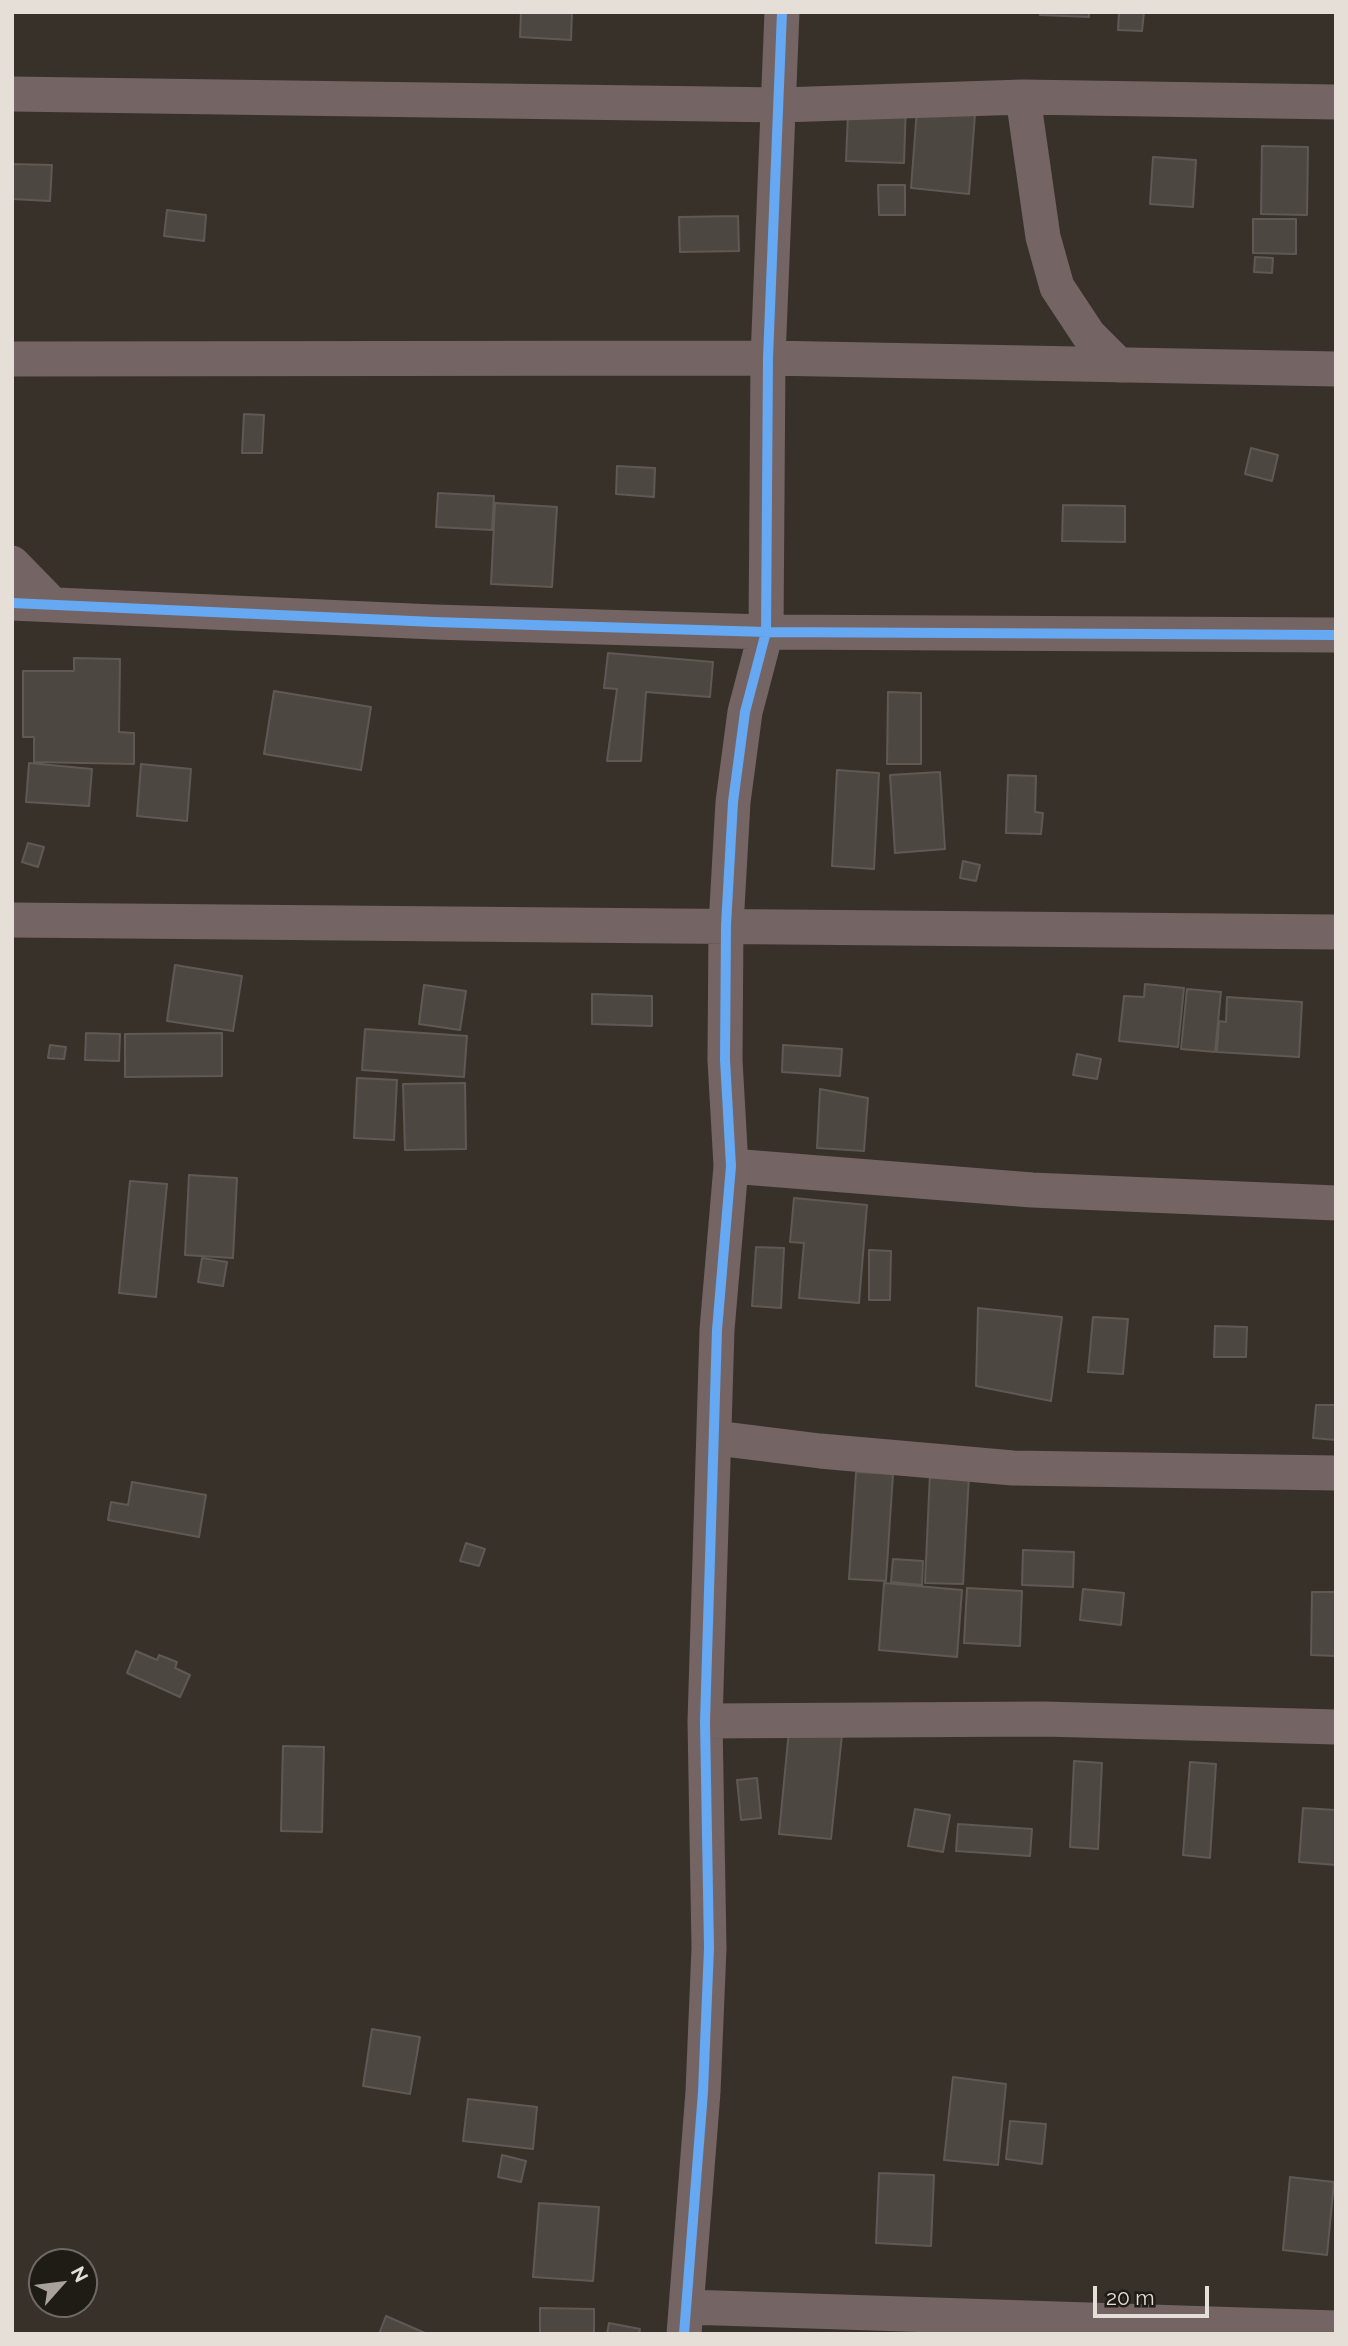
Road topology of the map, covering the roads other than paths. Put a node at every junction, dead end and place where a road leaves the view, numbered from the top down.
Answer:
1 (782, 12) edge
2 (12, 94) edge
3 (1023, 97) junction
4 (1336, 102) edge
5 (781, 105) junction
6 (768, 358) junction
7 (12, 359) edge
8 (1119, 365) junction
9 (1336, 369) edge
10 (12, 563) edge
11 (12, 603) edge
12 (51, 603) junction
13 (766, 632) junction
14 (1336, 635) edge
15 (12, 919) edge
16 (726, 925) junction
17 (1336, 932) edge
18 (731, 1166) junction
19 (1336, 1203) edge
20 (716, 1438) junction
21 (1336, 1473) edge
22 (705, 1721) junction
23 (1336, 1727) edge
24 (686, 2320) edge
25 (1336, 2328) edge

1 - 5 street
2 - 5 street
3 - 4 street
3 - 5 street
3 - 8 street
5 - 6 street
6 - 7 street
6 - 8 street
6 - 13 street
8 - 9 street
10 - 12 street
11 - 12 street
12 - 13 street
13 - 14 street
13 - 16 street
15 - 16 street
16 - 17 street
16 - 18 street
18 - 19 street
18 - 20 street
20 - 21 street
20 - 22 street
22 - 23 street
22 - 24 street
24 - 25 street

